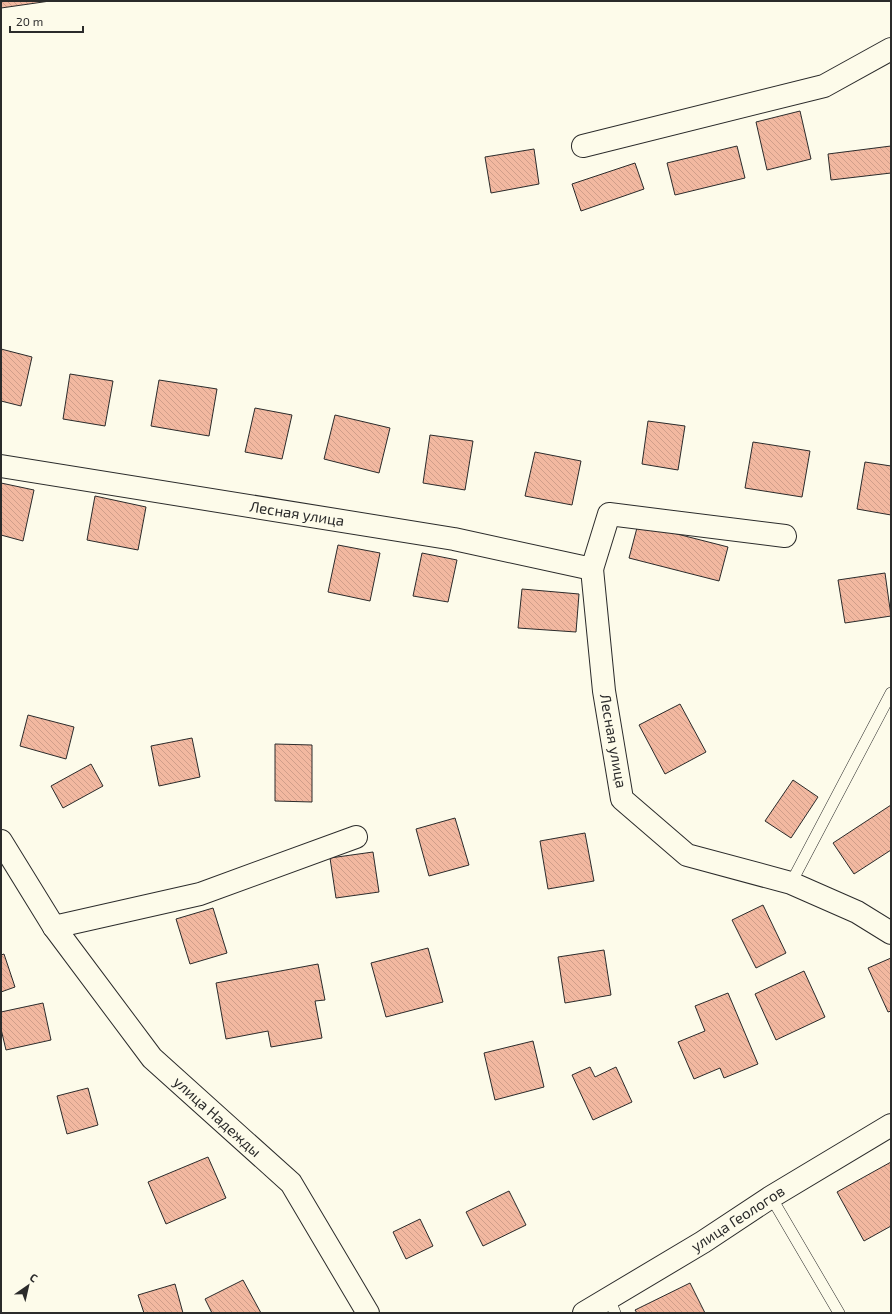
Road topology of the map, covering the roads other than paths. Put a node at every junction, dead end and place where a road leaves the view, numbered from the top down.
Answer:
1 (891, 49) edge
2 (583, 146) dead end
3 (1, 466) edge
4 (785, 536) dead end
5 (592, 569) junction
6 (891, 693) edge
7 (356, 837) dead end
8 (1, 841) edge
9 (790, 883) junction
10 (54, 927) junction
11 (891, 933) edge
12 (891, 1125) edge
13 (771, 1197) junction
14 (612, 1306) edge
15 (368, 1313) edge
16 (584, 1313) edge
17 (839, 1313) edge

1 - 2 street
3 - 5 street, Лесная улица
4 - 5 street, Лесная улица
5 - 9 street, Лесная улица
6 - 9 lane
7 - 10 street
8 - 10 street, улица Надежды
9 - 11 street, Лесная улица
10 - 15 street, улица Надежды
12 - 13 street, улица Геологов
13 - 14 street, улица Геологов
13 - 17 lane
14 - 16 street, улица Геологов

